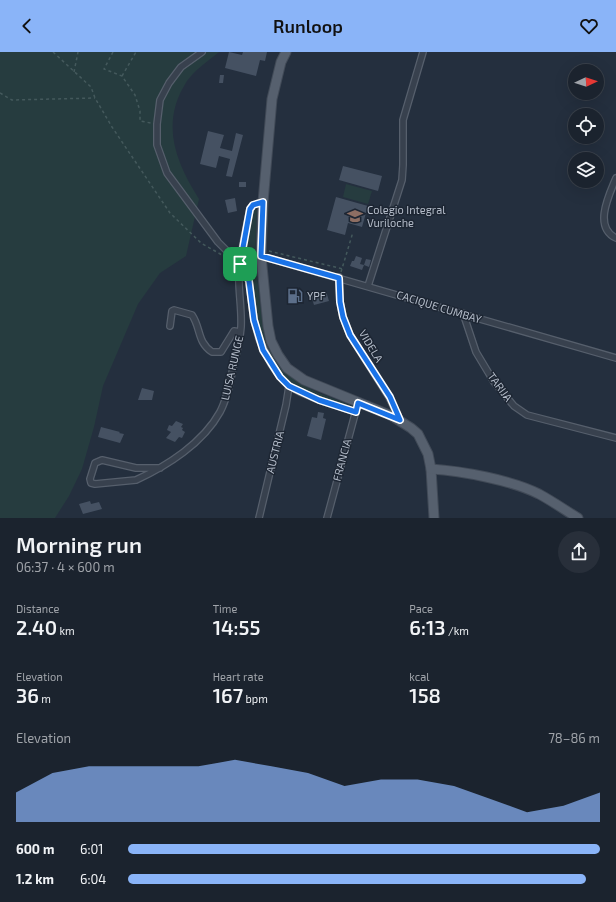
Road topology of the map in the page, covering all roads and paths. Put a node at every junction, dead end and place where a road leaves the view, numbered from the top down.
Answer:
1 (53, 52) edge
2 (78, 52) edge
3 (113, 52) edge
4 (136, 52) edge
5 (202, 52) edge
6 (286, 52) edge
7 (422, 52) edge
8 (74, 72) junction
9 (122, 76) junction
10 (0, 93) edge
11 (95, 98) junction
12 (157, 124) junction
13 (616, 178) edge
14 (263, 202) junction
15 (353, 232) dead end
16 (616, 238) edge
17 (269, 251) dead end
18 (230, 254) junction
19 (261, 256) junction
20 (240, 264) junction
21 (343, 269) junction
22 (339, 278) junction
23 (368, 286) junction
24 (463, 313) junction
25 (170, 326) dead end
26 (240, 332) junction
27 (616, 358) edge
28 (289, 386) junction
29 (357, 407) junction
30 (400, 420) junction
31 (616, 438) edge
32 (160, 468) junction
33 (431, 469) junction
34 (261, 518) edge
35 (327, 518) edge
36 (434, 518) edge
37 (578, 518) edge

1 - 8 path
2 - 8 path
3 - 9 path
4 - 9 path
5 - 12 street
6 - 14 main road
7 - 23 street
8 - 11 path
9 - 12 path
10 - 11 path
11 - 18 path
12 - 18 street
13 - 16 street
14 - 19 main road
14 - 20 street, LUISA RUNGE
15 - 21 path
17 - 21 path
18 - 20 street
19 - 22 street, CACIQUE CUMBAY
19 - 29 main road
20 - 26 street, LUISA RUNGE
20 - 28 street
21 - 22 path
22 - 23 street, CACIQUE CUMBAY
22 - 30 street, VIDELA
23 - 24 street, CACIQUE CUMBAY
24 - 27 street, CACIQUE CUMBAY
24 - 31 street, TARIJA
25 - 26 street
26 - 32 street, LUISA RUNGE
28 - 29 street
28 - 34 street, AUSTRIA
29 - 30 main road
29 - 35 street, FRANCIA
30 - 33 main road
32 - 32 street, LUISA RUNGE
33 - 36 main road
33 - 37 main road

